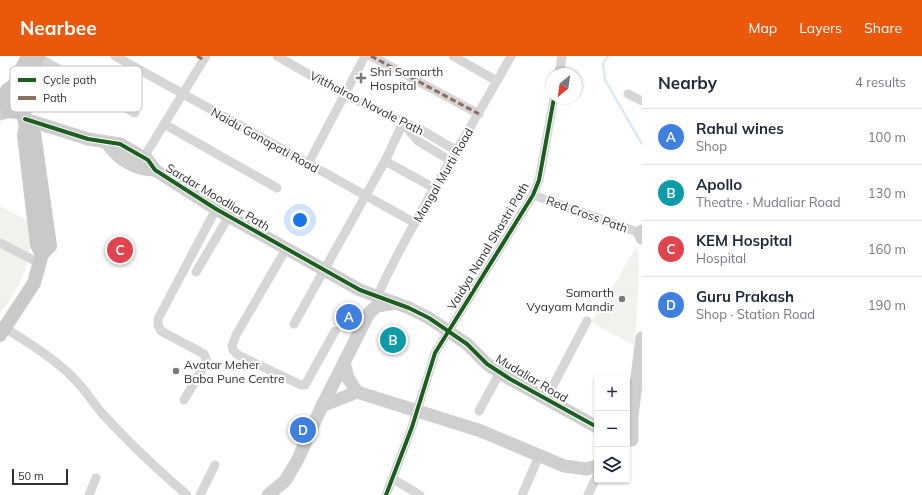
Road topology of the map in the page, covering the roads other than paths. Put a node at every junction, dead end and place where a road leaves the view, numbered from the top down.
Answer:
1 (35, 56) edge
2 (115, 56) edge
3 (276, 56) edge
4 (365, 56) edge
5 (371, 56) edge
6 (452, 56) edge
7 (511, 56) edge
8 (562, 56) edge
9 (202, 57) edge
10 (30, 66) edge
11 (53, 66) edge
12 (132, 66) edge
13 (560, 68) edge
14 (142, 72) edge
15 (497, 81) junction
16 (10, 89) edge
17 (628, 94) dead end
18 (182, 95) junction
19 (345, 95) junction
20 (2, 97) edge
21 (642, 101) edge
22 (553, 104) edge
23 (10, 110) edge
24 (479, 114) junction
25 (17, 116) edge
26 (403, 123) junction
27 (164, 124) junction
28 (107, 143) junction
29 (457, 151) junction
30 (144, 157) junction
31 (384, 161) junction
32 (451, 161) junction
33 (308, 164) junction
34 (155, 170) junction
35 (277, 188) dead end
36 (434, 188) junction
37 (365, 195) junction
38 (533, 195) junction
39 (216, 209) junction
40 (229, 216) junction
41 (415, 223) junction
42 (641, 234) edge
43 (0, 243) edge
44 (286, 249) junction
45 (42, 259) junction
46 (324, 271) junction
47 (196, 272) dead end
48 (360, 290) junction
49 (377, 296) junction
50 (395, 304) junction
51 (369, 313) junction
52 (587, 321) dead end
53 (294, 324) dead end
54 (335, 331) dead end
55 (448, 331) junction
56 (3, 332) edge
57 (642, 338) edge
58 (344, 362) junction
59 (500, 372) junction
60 (357, 392) junction
61 (546, 399) junction
62 (184, 400) dead end
63 (322, 406) junction
64 (479, 411) dead end
65 (417, 412) junction
66 (594, 425) edge
67 (633, 441) edge
68 (539, 456) junction
69 (215, 465) dead end
70 (594, 467) edge
71 (96, 478) dead end
72 (393, 479) junction
73 (594, 482) edge
74 (89, 495) edge
75 (187, 495) edge
76 (200, 495) edge
77 (268, 495) edge
78 (386, 495) edge
79 (420, 495) edge
80 (522, 495) edge
81 (588, 495) edge

1 - 10 main road
1 - 11 street
2 - 12 street, Naidu Ganapati Road
3 - 19 street, Vitthalrao Navale Path
4 - 19 street
5 - 24 street
6 - 15 street
7 - 15 street, Mangal Murti Road
8 - 13 street
9 - 18 street
14 - 18 street, Naidu Ganapati Road
15 - 24 street, Mangal Murti Road
16 - 20 main road
17 - 21 street
18 - 27 street
18 - 33 street, Naidu Ganapati Road
19 - 26 street, Vitthalrao Navale Path
19 - 33 street
20 - 23 main road
22 - 38 street, Vaidya Nanal Shastri Path
24 - 29 street, Mangal Murti Road
25 - 28 street, Sardar Moodliar Path
25 - 45 main road
26 - 29 street, Vitthalrao Navale Path
26 - 31 street
26 - 32 street
27 - 30 street
27 - 35 street
28 - 30 street, Sardar Moodliar Path
28 - 34 street, Sardar Moodliar Path
29 - 32 street, Mangal Murti Road
30 - 34 street, Sardar Moodliar Path
31 - 36 street
31 - 37 street
32 - 36 street, Mangal Murti Road
33 - 37 street, Naidu Ganapati Road
34 - 39 street, Sardar Moodliar Path
36 - 41 street, Mangal Murti Road
37 - 41 street, Naidu Ganapati Road
37 - 46 street
38 - 42 street, Red Cross Path
38 - 55 street, Vaidya Nanal Shastri Path
39 - 40 street, Sardar Moodliar Path
39 - 62 street
40 - 44 street, Sardar Moodliar Path
40 - 47 street
41 - 49 street, Mangal Murti Road
43 - 45 street
44 - 46 street, Sardar Moodliar Path
44 - 54 street
45 - 56 main road
46 - 48 street, Sardar Moodliar Path
46 - 53 street
48 - 49 street, Sardar Moodliar Path
48 - 51 street
49 - 50 street, Mudaliar Road
50 - 51 street
50 - 55 street, Mudaliar Road
51 - 58 street
52 - 61 street
55 - 59 street, Mudaliar Road
55 - 65 street, Vaidya Nanal Shastri Path
56 - 75 street
57 - 67 street
58 - 60 street
58 - 63 street
59 - 61 street, Mudaliar Road
59 - 64 street
60 - 63 street
60 - 65 street
61 - 66 street, Mudaliar Road
63 - 77 street
65 - 68 street
65 - 72 street, Vaidya Nanal Shastri Path
68 - 70 street
68 - 80 street
69 - 76 street
71 - 74 street
72 - 78 street, Vaidya Nanal Shastri Path
72 - 79 street
73 - 81 street

